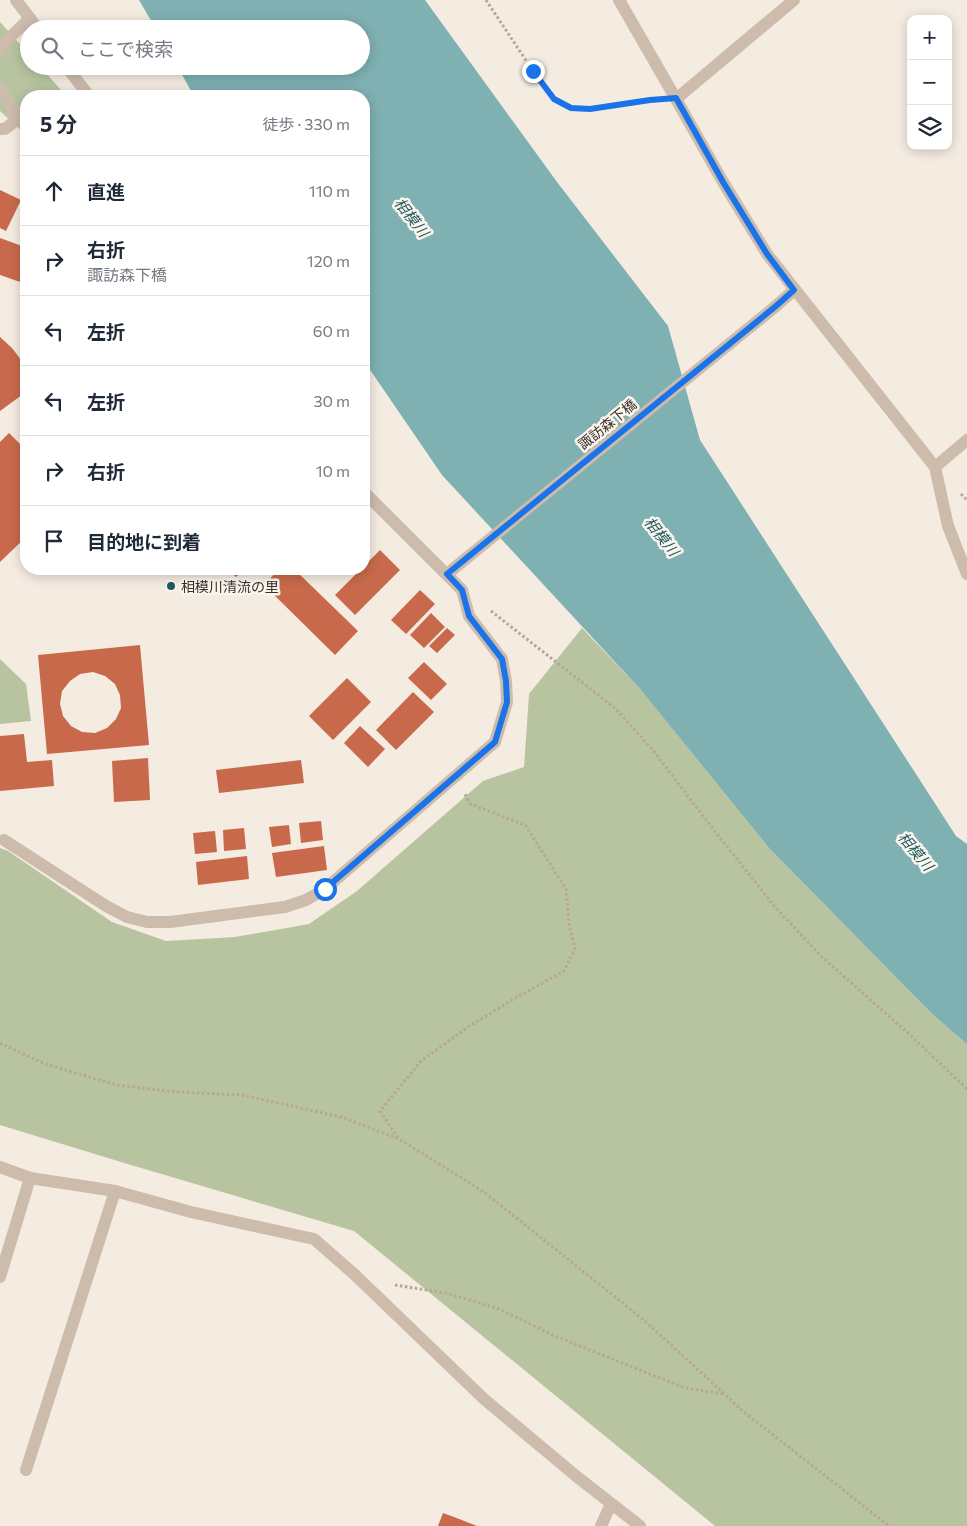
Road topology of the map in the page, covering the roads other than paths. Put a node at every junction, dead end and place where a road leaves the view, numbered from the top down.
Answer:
1 (16, 0) edge
2 (619, 0) edge
3 (794, 0) edge
4 (30, 18) edge
5 (20, 28) edge
6 (0, 51) edge
7 (73, 75) edge
8 (0, 88) edge
9 (84, 90) edge
10 (676, 98) junction
11 (0, 129) edge
12 (794, 290) junction
13 (967, 440) edge
14 (935, 467) junction
15 (370, 498) edge
16 (447, 574) junction
17 (967, 574) edge
18 (4, 840) dead end
19 (0, 1167) edge
20 (30, 1178) junction
21 (115, 1191) junction
22 (0, 1277) edge
23 (26, 1470) dead end
24 (611, 1504) junction
25 (601, 1526) edge
26 (640, 1526) edge

1 - 4 street
2 - 10 street
3 - 10 street
5 - 6 street
7 - 9 street
8 - 11 street
10 - 12 street
12 - 14 street
12 - 16 street, 諏訪森下橋
13 - 14 street
14 - 17 street
15 - 16 street
16 - 18 street
19 - 20 street
20 - 21 street
20 - 22 street
21 - 23 street
21 - 24 street
24 - 25 street
24 - 26 street

